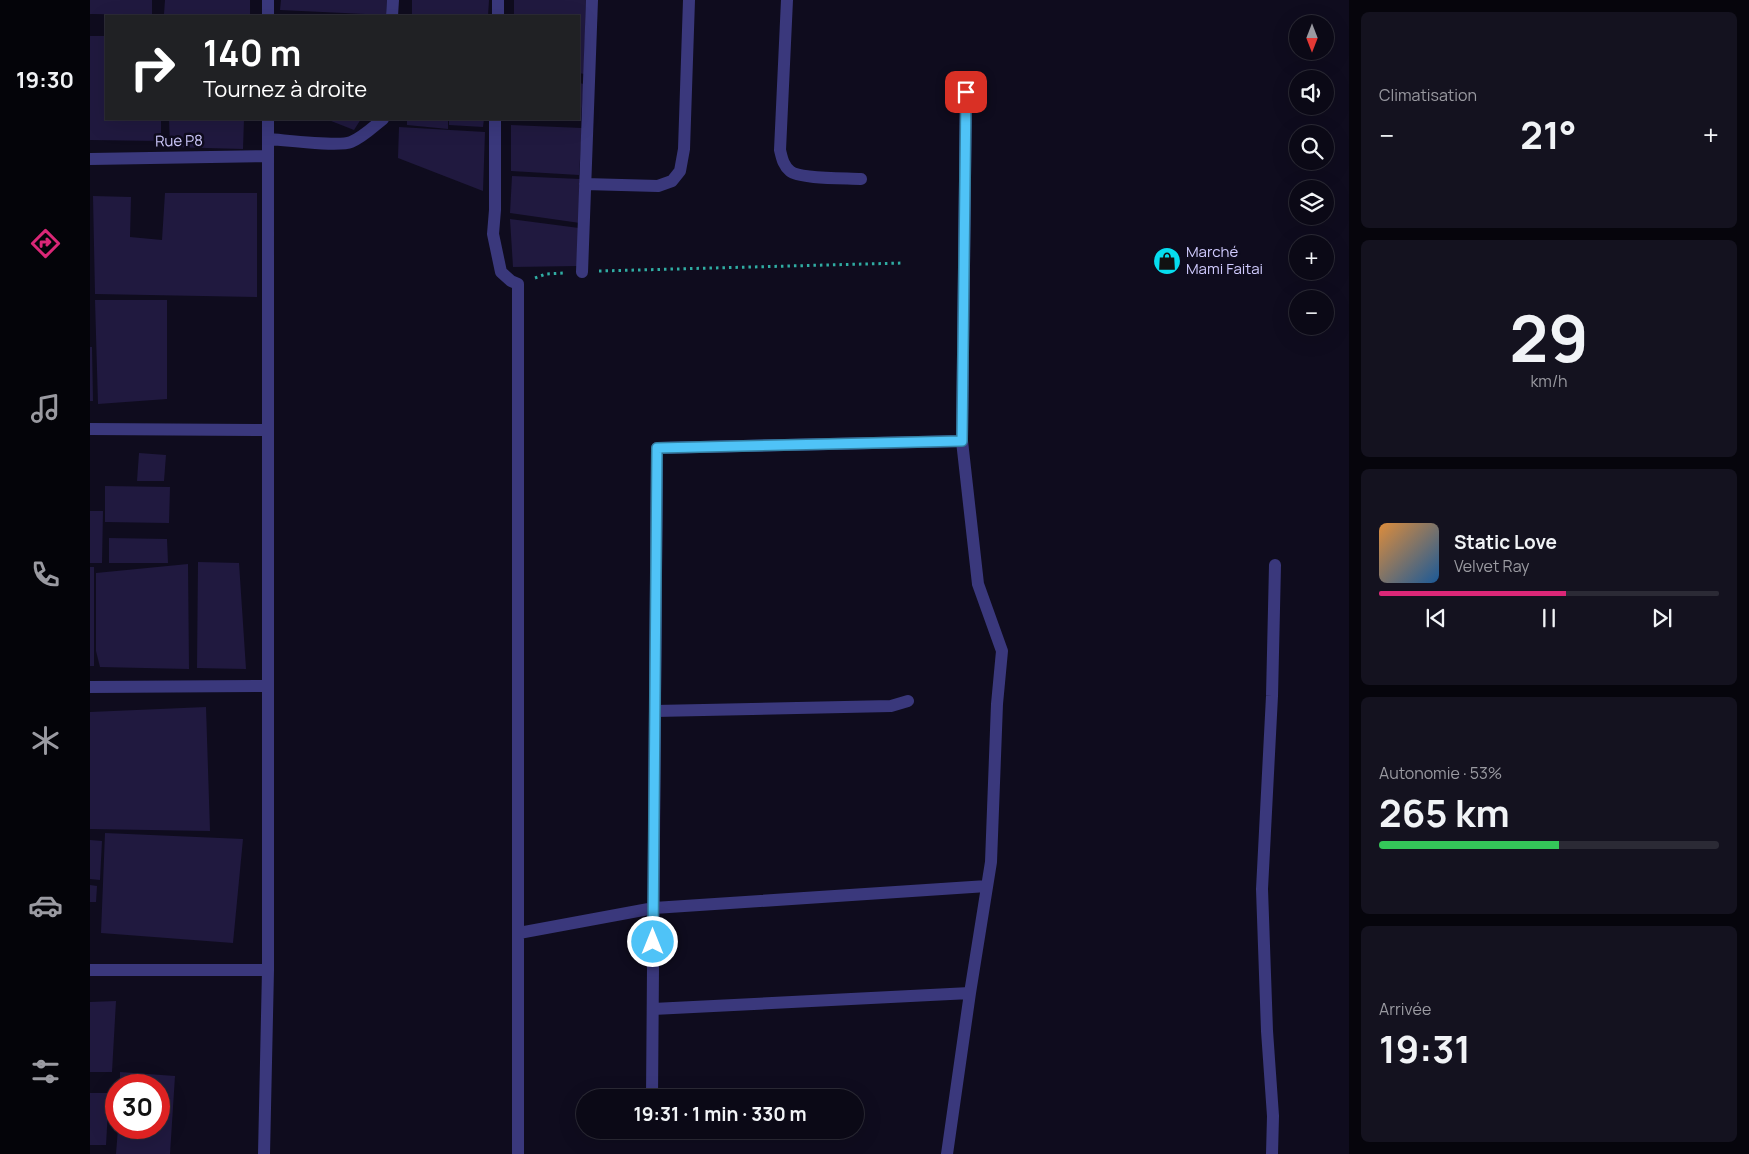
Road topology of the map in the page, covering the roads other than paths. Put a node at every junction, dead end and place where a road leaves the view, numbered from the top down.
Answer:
1 (268, 0) edge
2 (393, 0) edge
3 (498, 0) edge
4 (592, 0) edge
5 (689, 0) edge
6 (787, 0) edge
7 (268, 15) edge
8 (392, 15) edge
9 (498, 15) edge
10 (966, 92) dead end
11 (268, 120) edge
12 (382, 120) edge
13 (496, 120) edge
14 (268, 139) junction
15 (268, 156) junction
16 (90, 159) edge
17 (860, 179) dead end
18 (585, 184) junction
19 (582, 272) road end
20 (90, 429) edge
21 (268, 430) junction
22 (962, 441) junction
23 (1275, 565) dead end
24 (268, 686) junction
25 (90, 687) edge
26 (908, 701) dead end
27 (655, 711) junction
28 (987, 886) junction
29 (654, 908) junction
30 (519, 933) junction
31 (90, 970) edge
32 (268, 970) junction
33 (970, 993) junction
34 (653, 1009) junction
35 (652, 1089) edge
36 (264, 1154) edge
37 (518, 1154) edge
38 (948, 1154) edge
39 (1272, 1154) edge

1 - 7 street
2 - 8 street
3 - 9 street
4 - 18 street
5 - 18 street
6 - 17 street
10 - 22 street
11 - 14 street
12 - 14 street
13 - 30 street
14 - 15 street
15 - 16 street, Rue P8
15 - 21 street
18 - 19 street
20 - 21 street
21 - 24 street
22 - 27 street
22 - 28 street
23 - 39 street
24 - 25 street
24 - 32 street
26 - 27 street
27 - 29 street
28 - 29 street
28 - 33 street
29 - 30 street
29 - 34 street
30 - 37 street
31 - 32 street
32 - 36 street
33 - 34 street
33 - 38 street
34 - 35 street

